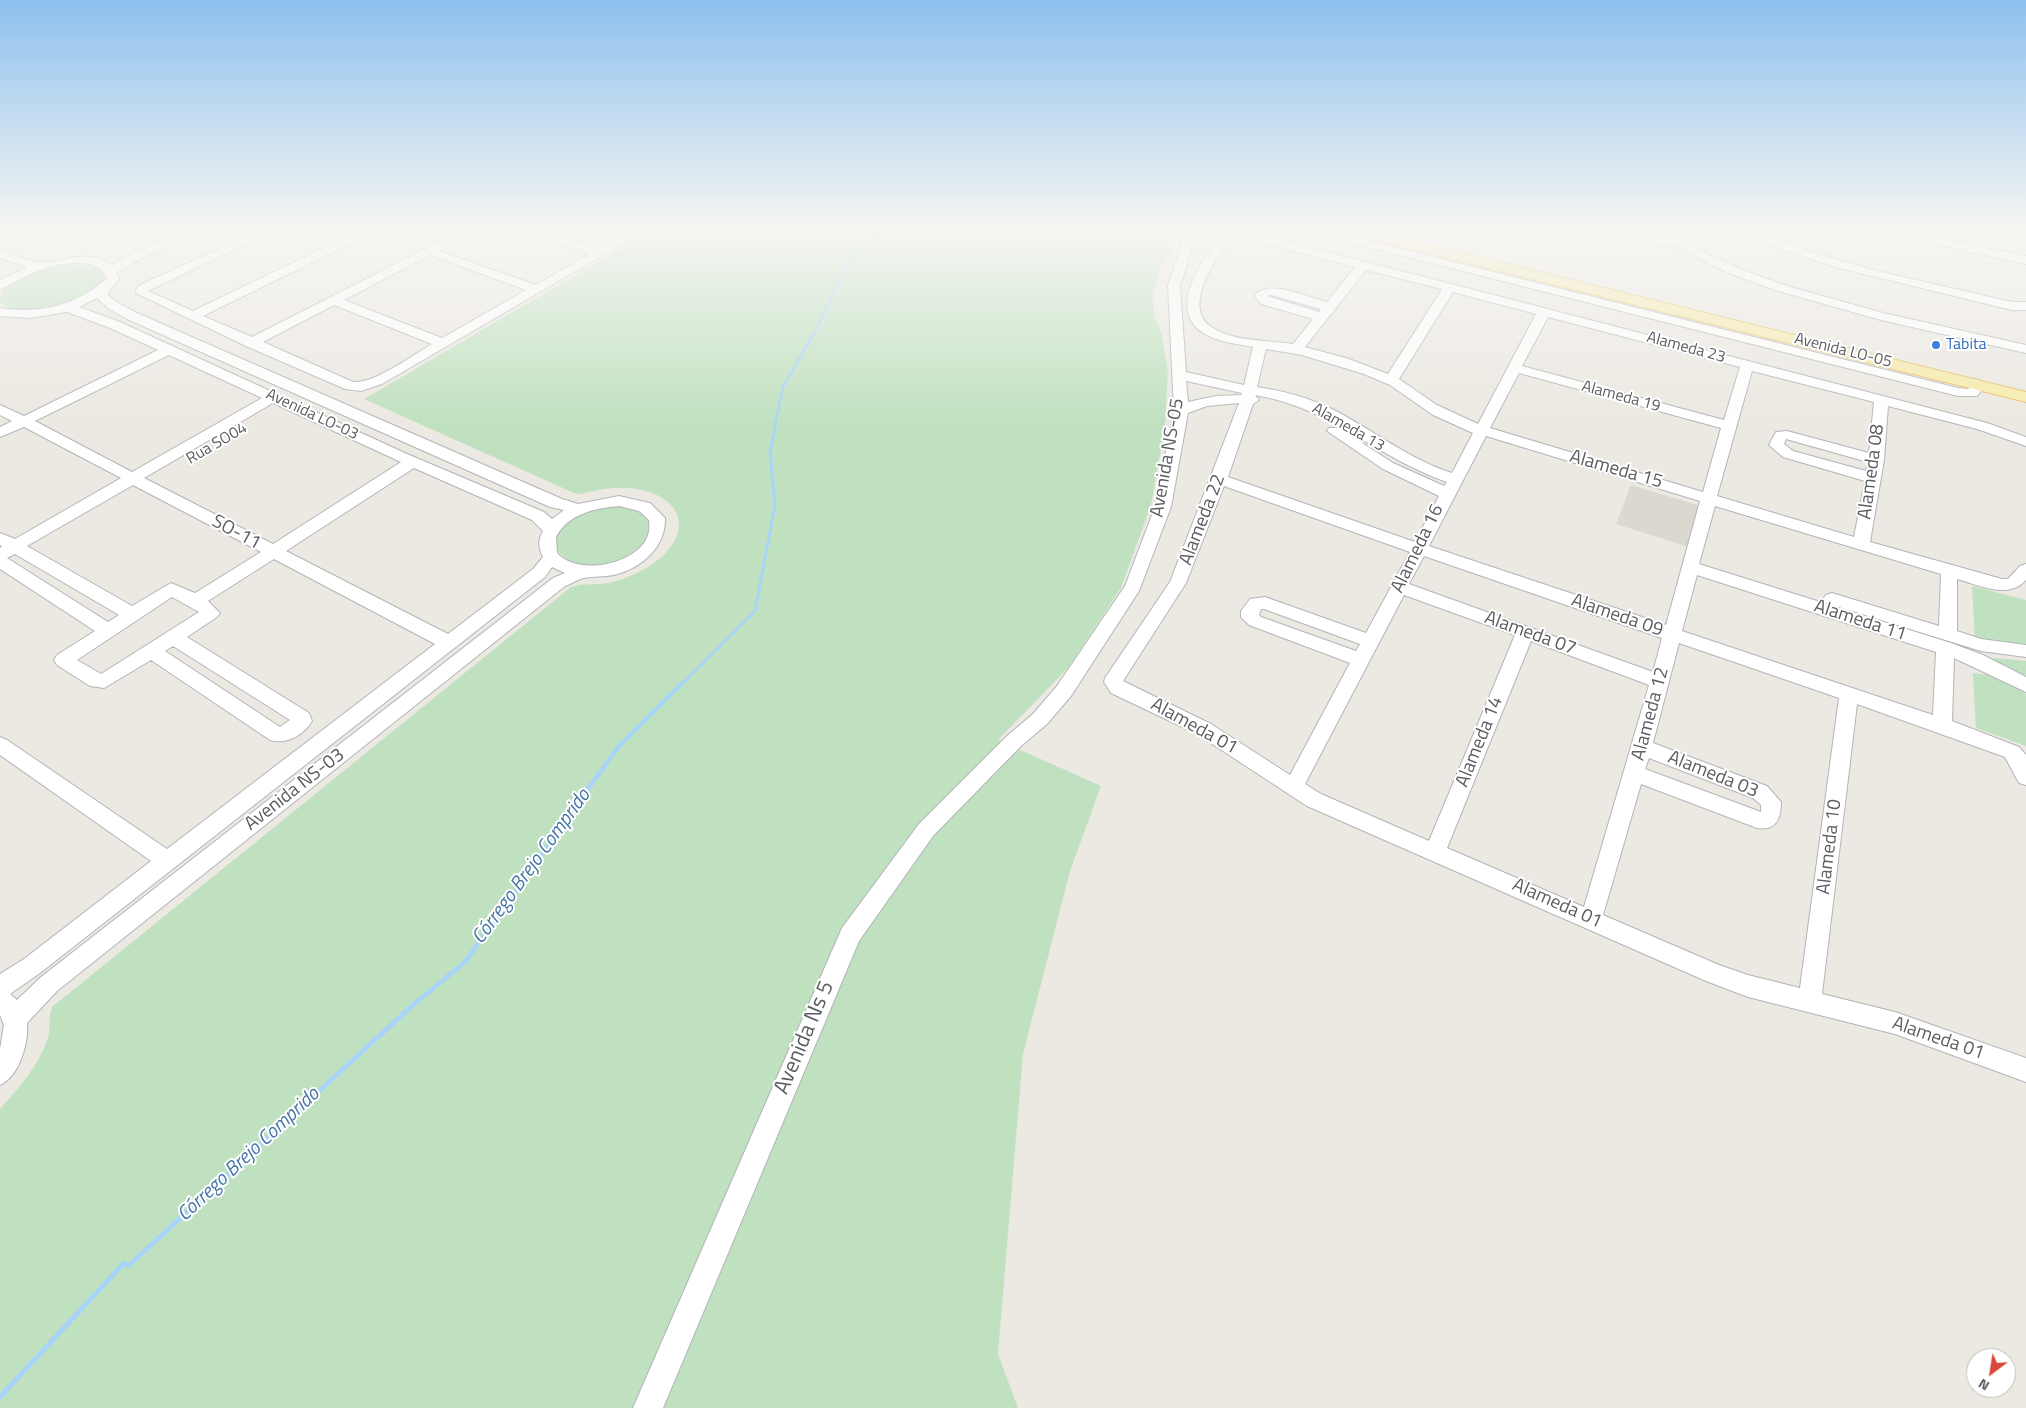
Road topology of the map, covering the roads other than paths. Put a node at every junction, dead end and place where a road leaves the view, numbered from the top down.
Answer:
1 (99, 292) edge
2 (97, 293) edge
3 (142, 293) edge
4 (240, 293) edge
5 (347, 293) edge
6 (530, 293) edge
7 (1174, 293) edge
8 (1197, 293) edge
9 (1341, 293) edge
10 (1447, 293) edge
11 (1469, 293) edge
12 (1493, 293) edge
13 (1586, 293) edge
14 (1648, 293) edge
15 (1799, 293) edge
16 (1957, 293) edge
17 (1490, 298) junction
18 (333, 300) junction
19 (2026, 306) edge
20 (66, 307) junction
21 (1544, 312) junction
22 (2, 313) edge
23 (192, 316) junction
24 (1697, 320) junction
25 (1209, 332) joint
26 (251, 343) junction
27 (443, 343) junction
28 (1261, 343) junction
29 (166, 348) junction
30 (1687, 348) junction
31 (2025, 349) edge
32 (1296, 350) junction
33 (1747, 365) junction
34 (1514, 368) junction
35 (1180, 375) junction
36 (2018, 379) dead end
37 (1391, 380) junction
38 (1248, 394) junction
39 (2026, 396) edge
40 (273, 397) junction
41 (1881, 400) junction
42 (288, 404) junction
43 (0, 409) edge
44 (1181, 411) junction
45 (21, 420) junction
46 (0, 426) edge
47 (1729, 426) junction
48 (1480, 430) junction
49 (0, 433) edge
50 (2026, 441) edge
51 (407, 460) junction
52 (1876, 460) junction
53 (1873, 478) junction
54 (1219, 479) junction
55 (142, 482) junction
56 (1450, 486) junction
57 (1709, 497) junction
58 (577, 509) junction
59 (551, 532) junction
60 (1861, 544) junction
61 (8, 547) edge
62 (267, 549) junction
63 (1419, 549) junction
64 (551, 557) junction
65 (0, 561) edge
66 (1693, 561) junction
67 (2026, 570) edge
68 (584, 571) junction
69 (1949, 571) junction
70 (1400, 587) junction
71 (191, 598) junction
72 (132, 614) junction
73 (107, 630) junction
74 (1524, 632) junction
75 (1672, 634) junction
76 (173, 637) junction
77 (1371, 641) junction
78 (1946, 642) junction
79 (449, 643) junction
80 (2026, 650) edge
81 (152, 651) junction
82 (1361, 660) junction
83 (1659, 681) junction
84 (1114, 682) joint
85 (2026, 685) edge
86 (1849, 693) junction
87 (1040, 719) joint
88 (1942, 724) junction
89 (0, 745) edge
90 (1642, 747) junction
91 (1635, 773) junction
92 (2026, 778) edge
93 (1294, 787) junction
94 (1435, 851) junction
95 (168, 861) junction
96 (1591, 919) junction
97 (0, 987) edge
98 (0, 1000) edge
99 (1810, 1001) junction
100 (15, 1019) junction
101 (2026, 1070) edge
102 (0, 1073) edge
103 (648, 1408) edge

1 - 58 street, Avenida LO-03
2 - 20 street
3 - 23 street
4 - 23 street
5 - 18 street
6 - 27 street
7 - 35 street, Avenida NS-05
8 - 25 street, Alameda 23
9 - 32 street
10 - 37 street
11 - 17 street, Alameda 23
12 - 17 street
13 - 24 main road, Avenida LO-05
14 - 36 main road, Avenida LO-05
15 - 31 street
16 - 19 street
17 - 21 street, Alameda 23
18 - 26 street
18 - 27 street
20 - 22 street
20 - 29 street, Avenida LO-03
21 - 30 street, Alameda 23
21 - 34 street, Alameda 16
23 - 26 street
24 - 30 street
24 - 39 main road, Avenida LO-05
25 - 28 street, Alameda 15
26 - 27 street
28 - 32 street, Alameda 15
28 - 38 street, Alameda 22
29 - 40 street, Avenida LO-03
29 - 45 street
30 - 33 street, Alameda 23
32 - 37 street, Alameda 15
33 - 41 street, Alameda 23
33 - 47 street, Alameda 12
34 - 47 street, Alameda 19
34 - 48 street, Alameda 16
35 - 38 street, Alameda 13
35 - 44 street, Avenida NS-05
37 - 48 street, Alameda 15
38 - 44 street, Alameda 13
38 - 54 street, Alameda 22
38 - 56 street, Alameda 13
40 - 42 street, Avenida LO-03
40 - 55 street
41 - 50 street, Alameda 23
41 - 52 street, Alameda 08
42 - 51 street, Avenida LO-03
42 - 55 street, Rua SO04
43 - 45 street
44 - 87 street, Avenida NS-05
45 - 46 street
45 - 49 street
45 - 55 street, SO-11
47 - 57 street, Alameda 12
48 - 56 street, Alameda 16
48 - 57 street, Alameda 15
51 - 59 street, Avenida LO-03
51 - 62 street
52 - 53 street, Alameda 08
52 - 53 street
53 - 60 street, Alameda 08
54 - 63 street, Alameda 09
54 - 84 street, Alameda 22
55 - 61 street
55 - 62 street, SO-11
56 - 63 street, Alameda 16
57 - 60 street, Alameda 15
57 - 66 street, Alameda 12
58 - 59 street, Avenida NS-03
58 - 68 street, Avenida NS-03
59 - 64 street
60 - 69 street, Alameda 15
61 - 65 street
61 - 72 street
62 - 71 street
62 - 79 street, SO-11
63 - 70 street, Alameda 16
63 - 75 street, Alameda 09
64 - 68 street, Avenida NS-03
64 - 79 street, Avenida NS-03
65 - 73 street
66 - 75 street, Alameda 12
66 - 78 street, Alameda 11
67 - 69 street, Alameda 15
68 - 100 street, Avenida NS-03
69 - 78 street
70 - 74 street, Alameda 07
70 - 77 street, Alameda 16
71 - 72 street
71 - 76 street
72 - 73 street
73 - 81 street
74 - 83 street, Alameda 07
74 - 94 street, Alameda 14
75 - 83 street, Alameda 12
75 - 86 street, Alameda 09
76 - 81 street
76 - 81 street
77 - 82 street, Alameda 16
77 - 82 street
78 - 80 street, Alameda 11
78 - 85 street, Alameda 11
78 - 88 street
79 - 95 street, Avenida NS-03
82 - 93 street, Alameda 16
83 - 90 street, Alameda 12
84 - 93 street, Alameda 01
86 - 88 street, Alameda 09
86 - 99 street, Alameda 10
87 - 103 street, Avenida Ns 5
88 - 92 street, Alameda 09
89 - 95 street
90 - 91 street, Alameda 12
90 - 91 street, Alameda 03
91 - 96 street, Alameda 12
93 - 94 street, Alameda 01
94 - 96 street, Alameda 01
95 - 97 street, Avenida NS-03
96 - 99 street, Alameda 01
98 - 100 street
99 - 101 street, Alameda 01
100 - 102 street

